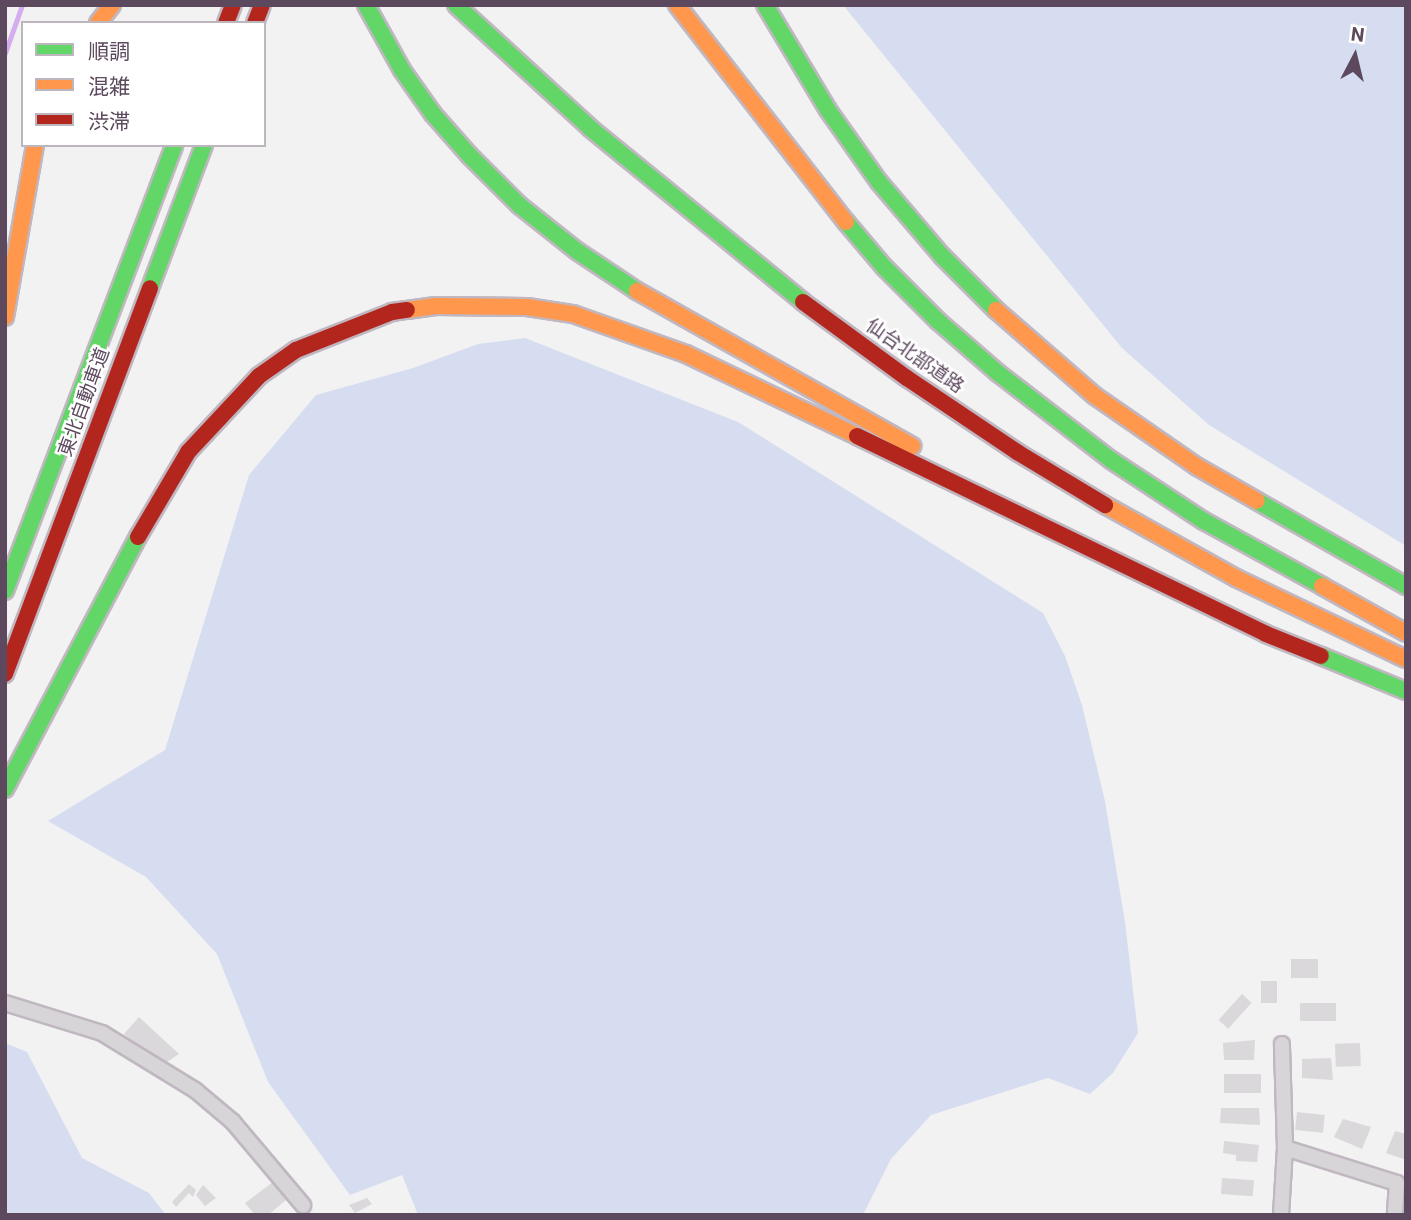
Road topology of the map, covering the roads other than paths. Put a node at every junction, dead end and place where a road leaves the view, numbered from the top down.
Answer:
1 (112, 5) edge
2 (366, 5) edge
3 (456, 5) edge
4 (677, 5) edge
5 (765, 5) edge
6 (99, 21) edge
7 (35, 147) edge
8 (173, 147) edge
9 (203, 147) edge
10 (5, 317) edge
11 (1061, 533) junction
12 (1406, 586) edge
13 (5, 591) edge
14 (1406, 633) edge
15 (1406, 659) edge
16 (5, 674) edge
17 (1406, 691) edge
18 (5, 789) edge
19 (5, 1003) edge
20 (1282, 1044) dead end
21 (1285, 1148) junction
22 (303, 1205) dead end
23 (1281, 1215) edge
24 (1395, 1215) edge

1 - 6 highway
2 - 11 highway
3 - 15 highway, 仙台北部道路
4 - 14 highway
5 - 12 highway
7 - 10 highway
8 - 13 highway, 東北自動車道
9 - 16 highway, 東北自動車道
11 - 17 highway
11 - 18 highway
19 - 22 street
20 - 21 street
21 - 23 street
21 - 24 street

